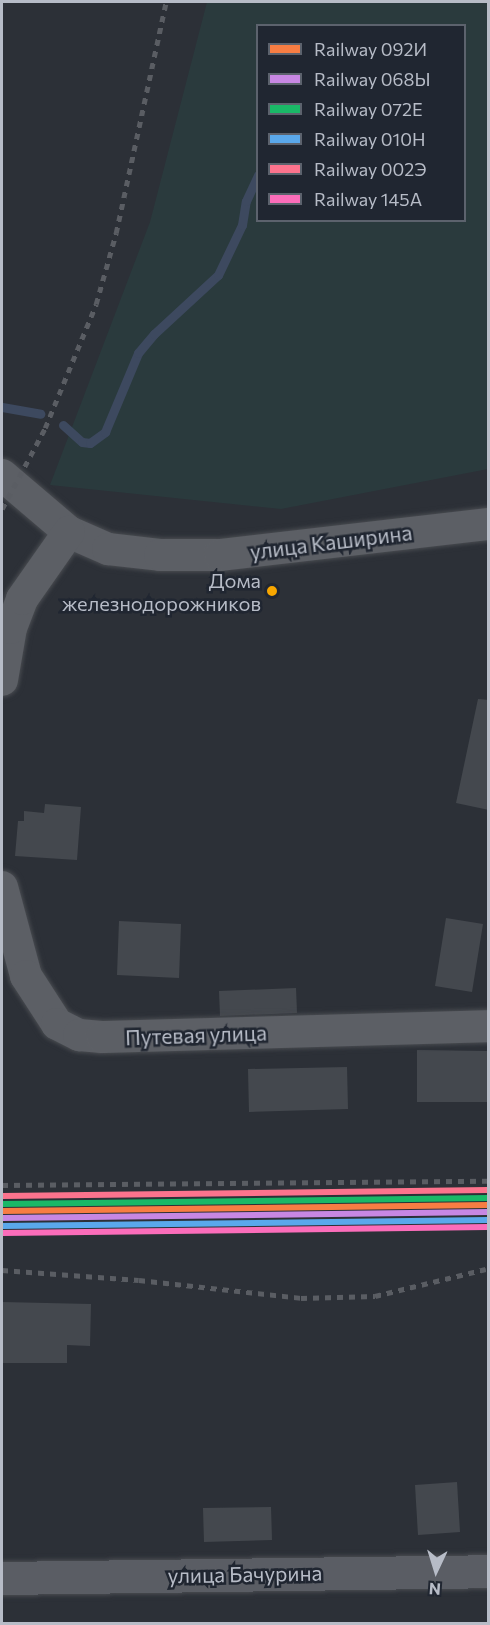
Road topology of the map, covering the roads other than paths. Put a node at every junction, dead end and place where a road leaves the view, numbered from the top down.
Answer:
1 (2, 475) edge
2 (489, 524) edge
3 (69, 532) junction
4 (2, 680) edge
5 (2, 887) edge
6 (489, 1026) edge
7 (489, 1571) edge
8 (2, 1578) edge

1 - 3 street, улица Каширина
2 - 3 street, улица Каширина
3 - 4 street
5 - 6 street, Путевая улица
7 - 8 street, улица Бачурина

